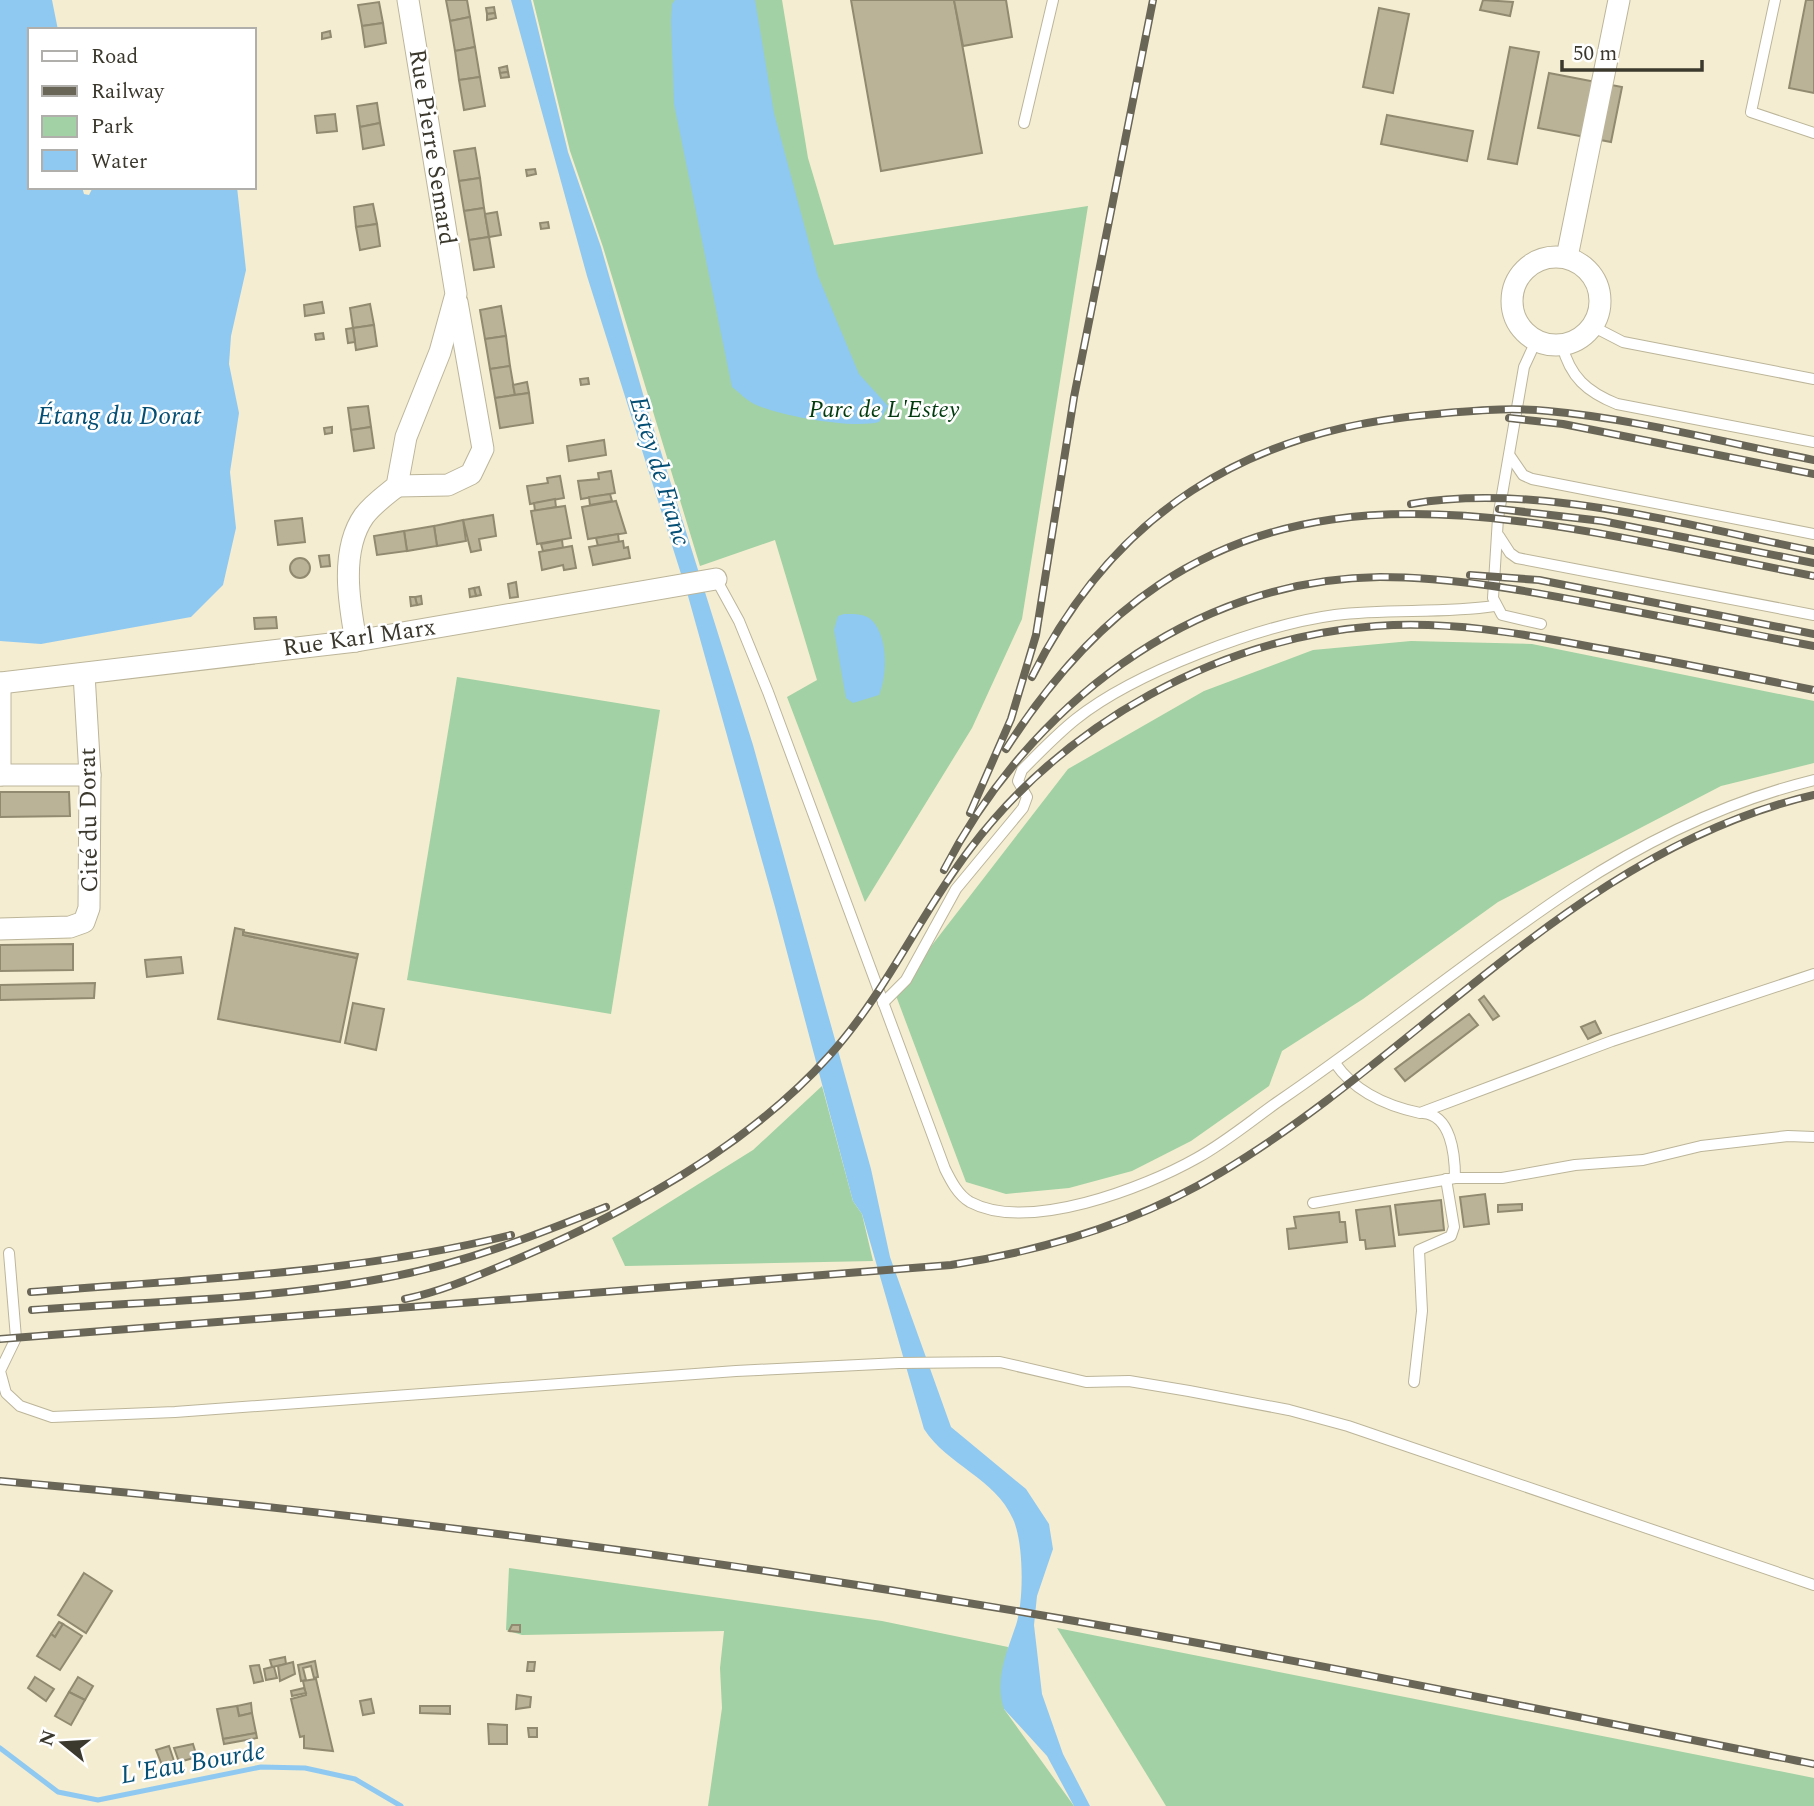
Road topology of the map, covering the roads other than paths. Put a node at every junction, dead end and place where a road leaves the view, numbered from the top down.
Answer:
1 (408, 0) edge
2 (1053, 0) edge
3 (1619, 0) edge
4 (1775, 0) edge
5 (1024, 123) dead end
6 (1814, 133) edge
7 (1567, 257) junction
8 (456, 294) junction
9 (1592, 326) junction
10 (1536, 341) junction
11 (1562, 345) junction
12 (1814, 379) edge
13 (1814, 442) edge
14 (1510, 456) junction
15 (397, 486) junction
16 (1814, 534) edge
17 (1499, 536) junction
18 (709, 580) joint
19 (1494, 606) junction
20 (1814, 615) edge
21 (1541, 624) dead end
22 (356, 641) junction
23 (84, 674) junction
24 (0, 683) edge
25 (0, 775) edge
26 (90, 775) junction
27 (1814, 780) edge
28 (0, 929) edge
29 (1814, 974) edge
30 (883, 1003) junction
31 (1335, 1063) junction
32 (1420, 1113) junction
33 (1814, 1137) edge
34 (1451, 1178) junction
35 (1313, 1203) dead end
36 (9, 1254) dead end
37 (1414, 1382) dead end
38 (1814, 1585) edge

1 - 8 street, Rue Pierre Semard
2 - 5 lane
3 - 7 street
4 - 6 lane
7 - 9 street
7 - 10 street
8 - 15 street, Rue Pierre Semard
8 - 15 street, Rue Pierre Semard
9 - 11 street
9 - 12 lane
10 - 11 street
10 - 14 lane
11 - 13 lane
14 - 16 lane
14 - 17 lane
15 - 22 street
17 - 19 lane
17 - 20 lane
18 - 22 street, Rue Karl Marx
18 - 30 lane
19 - 21 lane
19 - 30 lane
22 - 23 street, Rue Karl Marx
23 - 24 street, Rue Karl Marx
23 - 26 street, Cité du Dorat
24 - 25 street
25 - 26 street
26 - 28 street, Cité du Dorat
27 - 31 lane
29 - 32 lane
30 - 31 lane
31 - 32 lane
32 - 34 lane
33 - 34 lane
34 - 35 lane
34 - 37 lane
36 - 38 lane

